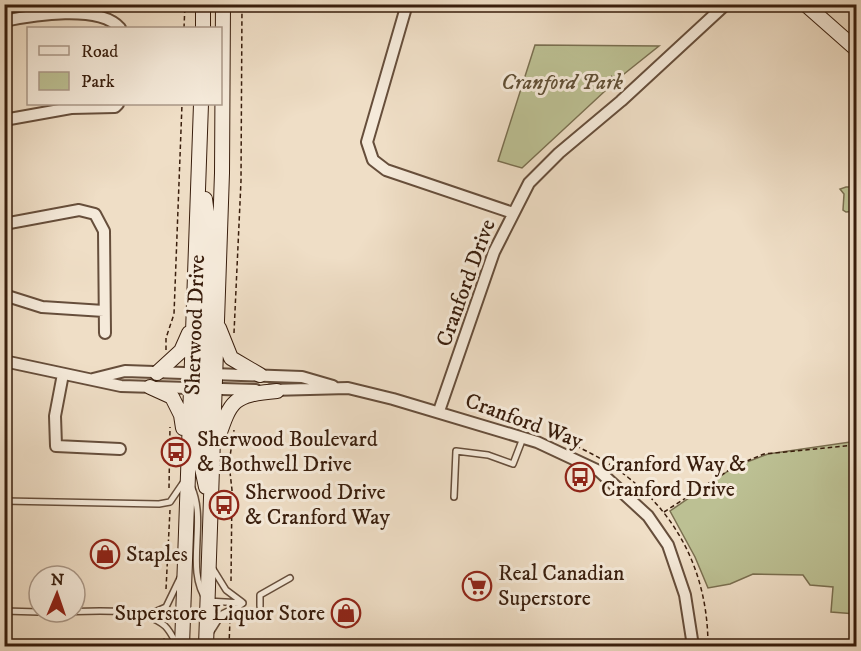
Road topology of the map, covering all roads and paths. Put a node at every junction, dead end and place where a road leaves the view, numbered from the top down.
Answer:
1 (185, 4) edge
2 (203, 4) edge
3 (223, 4) edge
4 (242, 4) edge
5 (407, 4) edge
6 (726, 4) edge
7 (805, 4) edge
8 (4, 21) edge
9 (119, 27) edge
10 (184, 27) edge
11 (203, 27) edge
12 (856, 49) edge
13 (611, 76) dead end
14 (619, 84) dead end
15 (116, 105) edge
16 (182, 105) edge
17 (201, 105) edge
18 (4, 120) edge
19 (200, 159) junction
20 (513, 213) junction
21 (4, 224) edge
22 (4, 295) edge
23 (194, 295) junction
24 (104, 311) junction
25 (216, 321) junction
26 (105, 333) dead end
27 (234, 335) dead end
28 (168, 354) dead end
29 (4, 362) edge
30 (157, 373) junction
31 (63, 374) junction
32 (202, 374) junction
33 (260, 375) junction
34 (90, 380) junction
35 (150, 387) junction
36 (338, 388) junction
37 (202, 389) junction
38 (277, 391) junction
39 (439, 411) junction
40 (170, 421) dead end
41 (236, 421) dead end
42 (523, 438) junction
43 (188, 439) junction
44 (856, 445) edge
45 (120, 449) dead end
46 (212, 455) junction
47 (187, 477) junction
48 (170, 495) dead end
49 (454, 497) dead end
50 (4, 501) edge
51 (210, 507) junction
52 (170, 510) dead end
53 (209, 560) junction
54 (184, 573) junction
55 (290, 578) dead end
56 (230, 594) junction
57 (166, 599) dead end
58 (207, 601) junction
59 (243, 603) junction
60 (260, 606) dead end
61 (230, 609) junction
62 (4, 611) edge
63 (27, 612) edge
64 (87, 612) edge
65 (147, 615) junction
66 (183, 615) junction
67 (206, 645) edge
68 (180, 646) edge
69 (187, 646) edge
70 (229, 646) edge
71 (693, 646) edge
72 (708, 646) edge

1 - 10 path
2 - 11 main road
3 - 25 main road, Sherwood Drive
4 - 27 path
5 - 20 street
6 - 20 street, Cranford Drive
7 - 12 main road
8 - 9 street
13 - 14 path
15 - 18 street
16 - 28 path
17 - 19 main road, Sherwood Drive
19 - 23 main road, Sherwood Drive
19 - 32 main road
20 - 39 street, Cranford Drive
21 - 24 street
22 - 24 street
23 - 30 main road
23 - 32 main road, Sherwood Drive
24 - 26 street
25 - 32 main road, Sherwood Drive
25 - 33 main road
29 - 31 street, Cranford Way
30 - 32 street, Cranford Way
30 - 34 street, Cranford Way
31 - 34 street, Cranford Way
31 - 45 street
32 - 33 street, Cranford Way
32 - 37 main road, Sherwood Drive
32 - 37 main road, Sherwood Drive
33 - 36 street, Cranford Way
34 - 35 street, Cranford Way
35 - 37 street, Cranford Way
35 - 43 main road
36 - 38 street, Cranford Way
36 - 39 street, Cranford Way
37 - 38 street, Cranford Way
37 - 43 main road, Sherwood Drive
37 - 46 main road, Sherwood Drive
37 - 51 main road
38 - 46 main road
39 - 42 street, Cranford Way
40 - 48 path
41 - 56 path
42 - 49 lane
42 - 71 street, Cranford Way
43 - 47 main road, Sherwood Drive
44 - 72 path
46 - 51 main road, Sherwood Drive
47 - 50 lane
47 - 54 main road, Sherwood Drive
47 - 58 lane
51 - 53 main road, Sherwood Drive
52 - 57 path
53 - 56 lane
53 - 58 main road, Sherwood Drive
54 - 65 lane
54 - 66 main road, Sherwood Drive
55 - 60 lane
56 - 59 lane
58 - 59 lane
58 - 67 main road, Sherwood Drive
59 - 61 lane
61 - 67 lane
61 - 70 path
62 - 63 lane
64 - 65 lane
65 - 68 lane
66 - 68 main road, Sherwood Drive
66 - 69 main road

